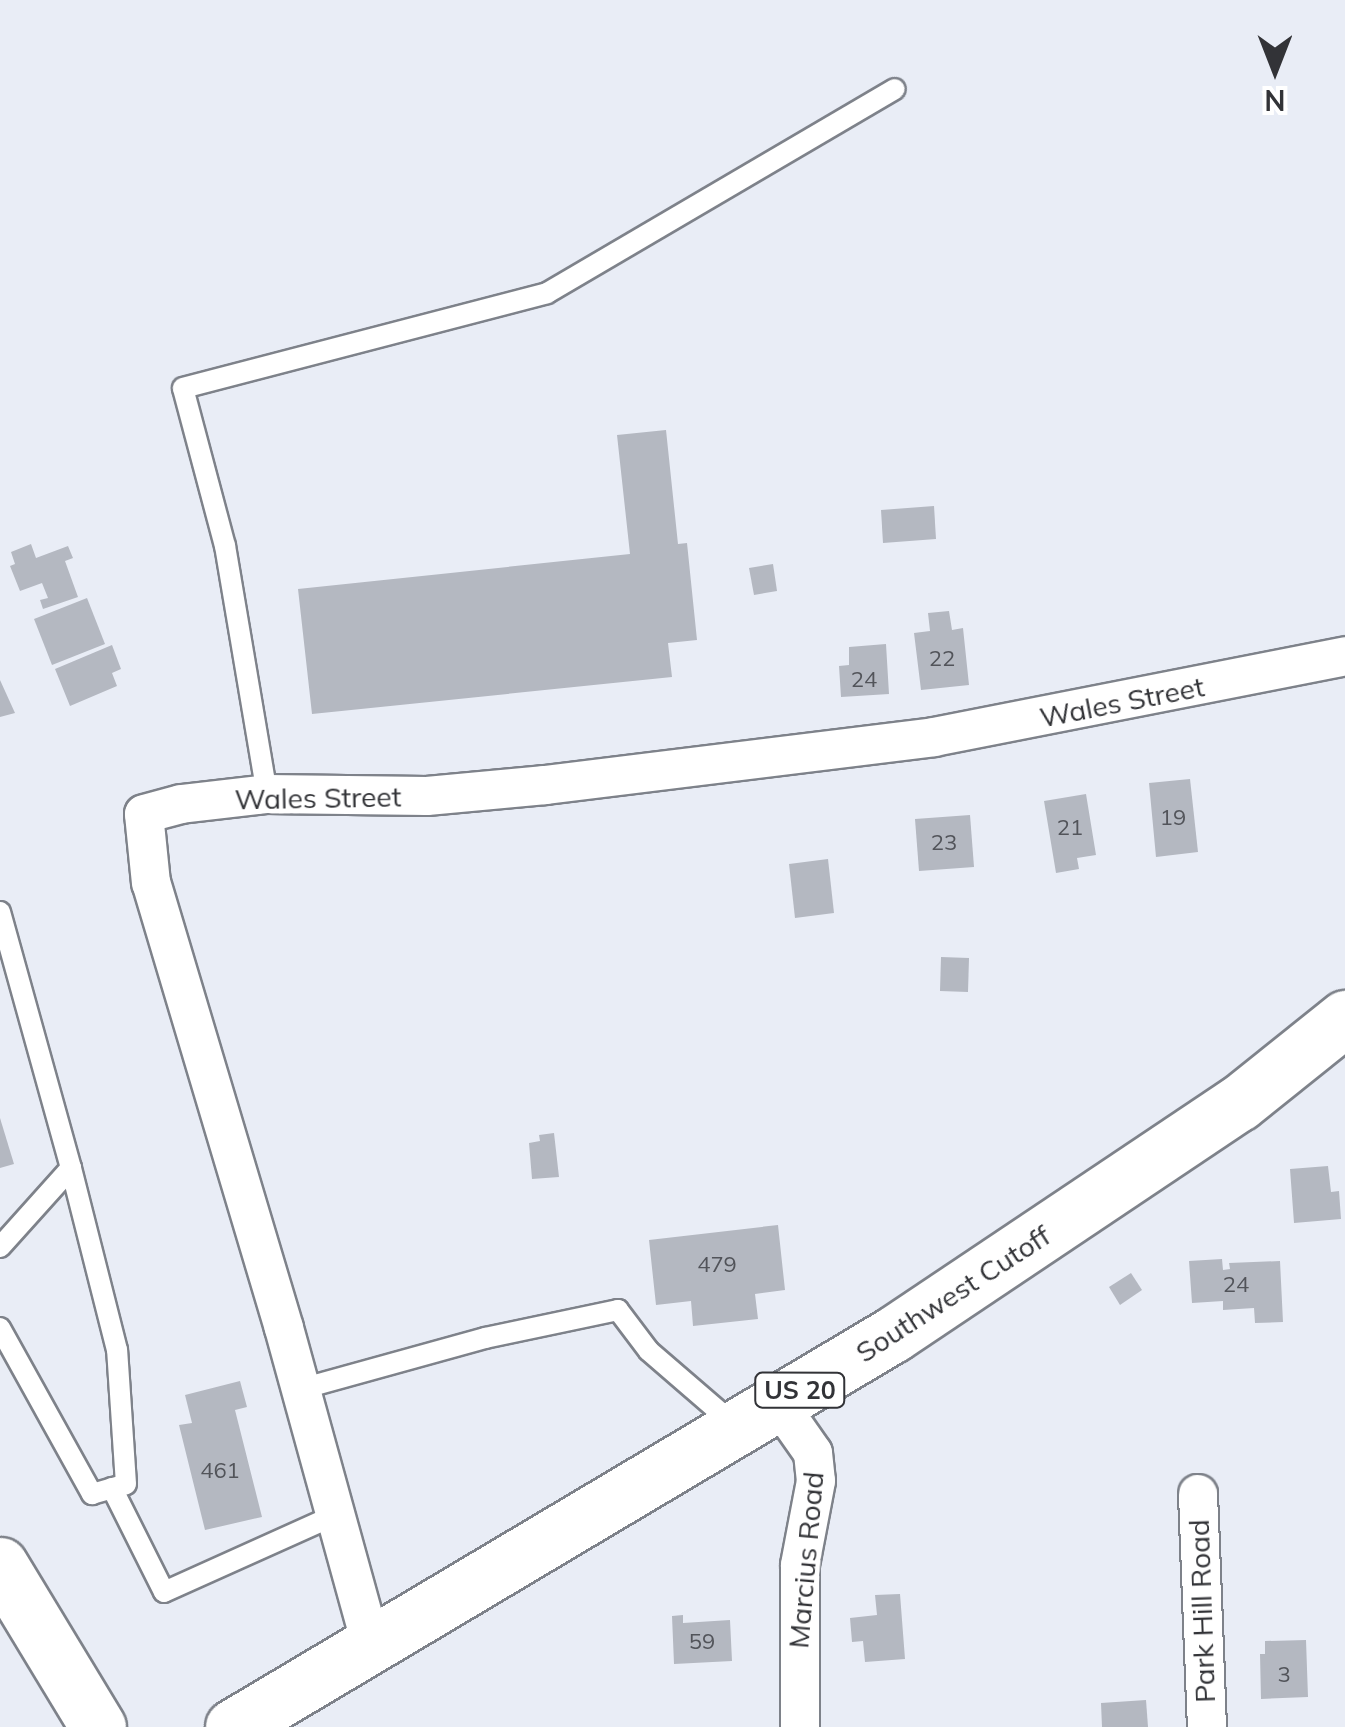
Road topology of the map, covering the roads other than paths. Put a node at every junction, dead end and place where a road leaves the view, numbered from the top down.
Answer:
1 (895, 90) dead end
2 (1345, 656) edge
3 (267, 794) junction
4 (0, 912) edge
5 (1345, 1018) edge
6 (71, 1168) junction
7 (0, 1247) edge
8 (0, 1328) edge
9 (301, 1390) junction
10 (758, 1415) junction
11 (112, 1488) junction
12 (1198, 1494) dead end
13 (335, 1515) junction
14 (0, 1565) edge
15 (371, 1644) junction
16 (98, 1727) edge
17 (232, 1727) edge
18 (800, 1727) edge
19 (1207, 1727) edge

1 - 3 lane
2 - 3 street, Wales Street
3 - 9 street, Wales Street
4 - 6 lane
5 - 10 main road, Southwest Cutoff / US 20
6 - 7 lane
6 - 11 lane
8 - 11 lane
9 - 10 lane
9 - 13 street, Wales Street
10 - 15 main road, Southwest Cutoff / US 20
10 - 18 street, Marcius Road
11 - 13 lane
12 - 19 street, Park Hill Road
13 - 15 street, Wales Street
14 - 16 main road
15 - 17 main road, Southwest Cutoff / US 20

